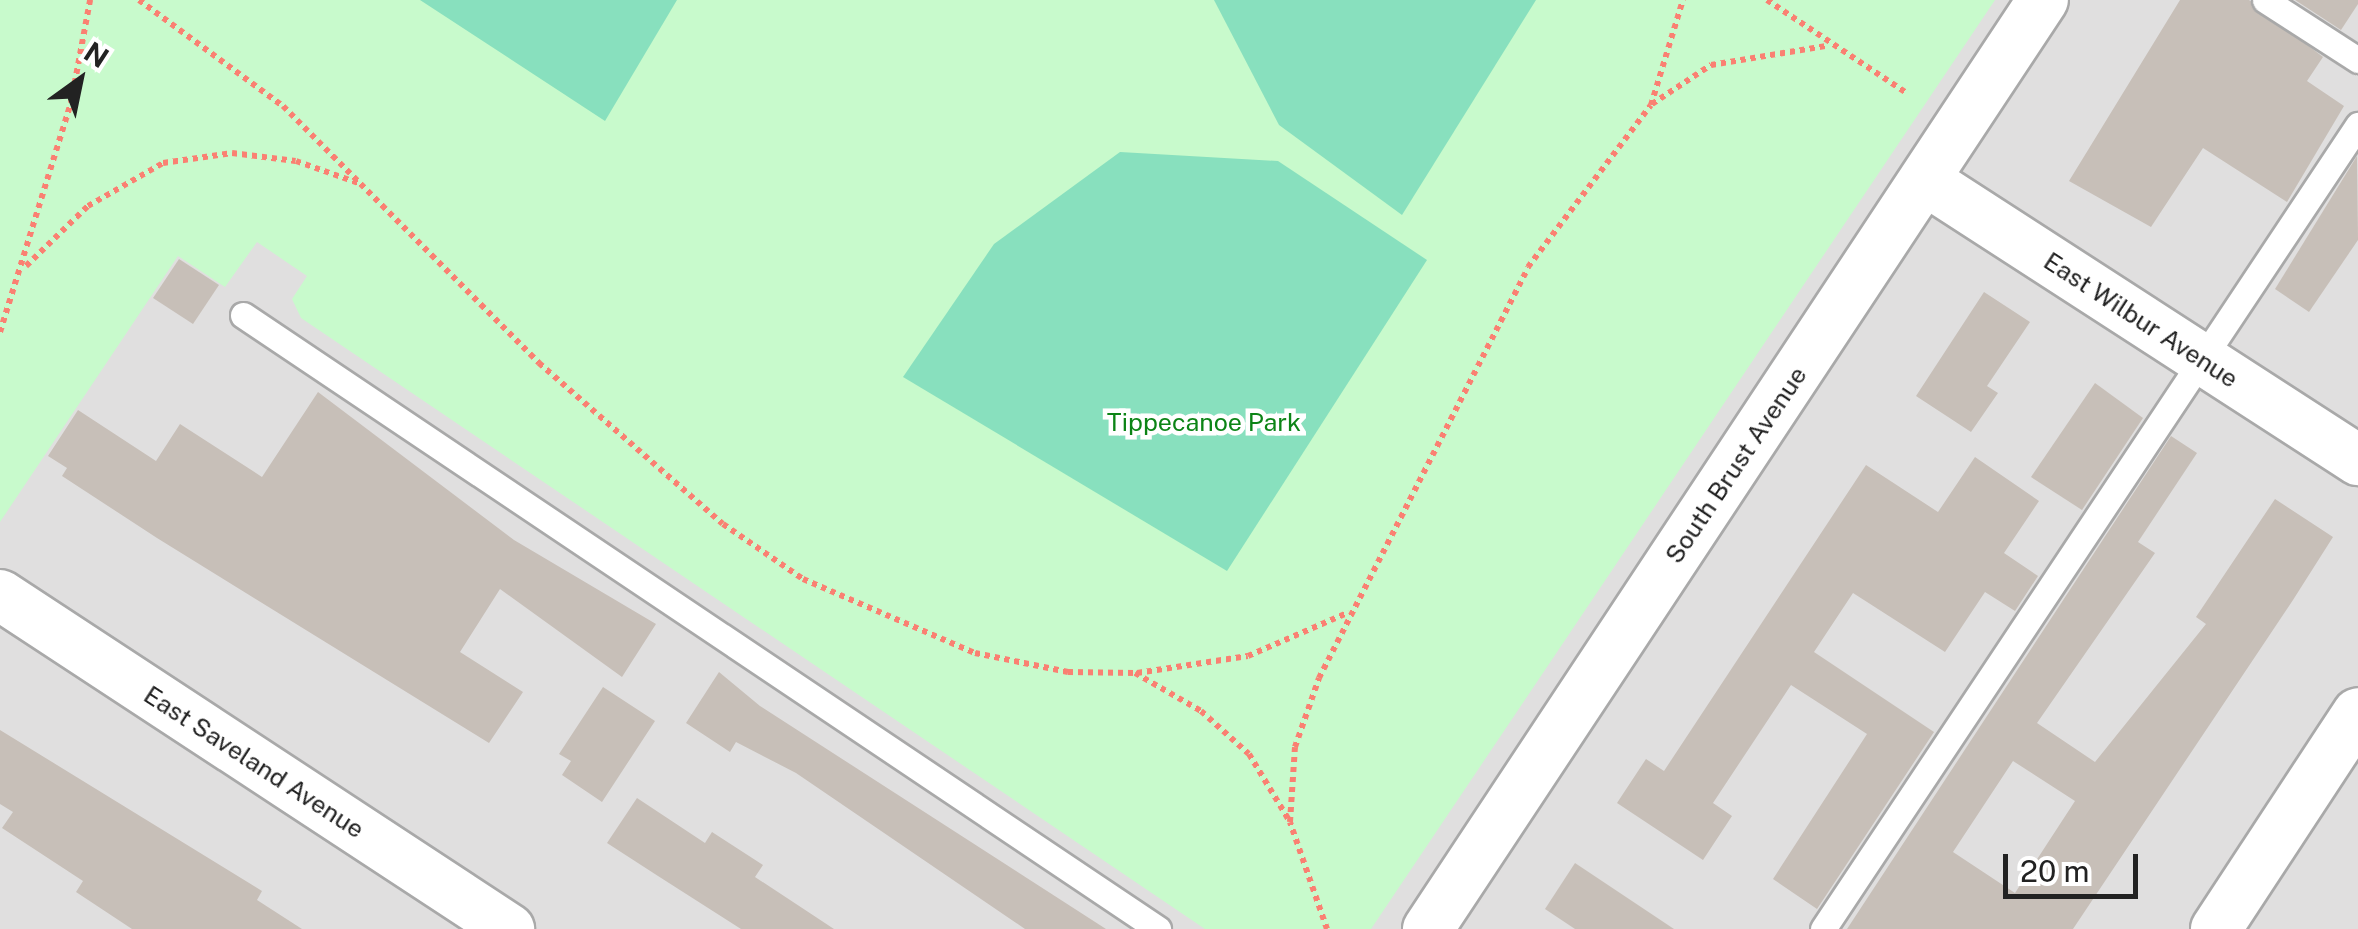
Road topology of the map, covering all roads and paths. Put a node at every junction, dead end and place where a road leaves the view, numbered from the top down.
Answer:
1 (90, 0) edge
2 (139, 0) edge
3 (1683, 0) edge
4 (1767, 0) edge
5 (2044, 0) edge
6 (2264, 0) edge
7 (1826, 46) junction
8 (2358, 60) edge
9 (1905, 92) dead end
10 (1651, 105) junction
11 (2358, 125) edge
12 (1925, 180) junction
13 (360, 184) junction
14 (26, 266) junction
15 (243, 315) dead end
16 (0, 332) edge
17 (2202, 360) junction
18 (2358, 460) edge
19 (0, 595) edge
20 (1349, 612) junction
21 (1136, 673) junction
22 (2358, 713) edge
23 (1290, 822) junction
24 (493, 925) edge
25 (1158, 929) edge
26 (1328, 929) edge
27 (1428, 929) edge
28 (1823, 929) edge
29 (2216, 929) edge

1 - 14 path
2 - 13 path
3 - 10 path
4 - 7 path
5 - 12 street, South Brust Avenue
6 - 8 lane
7 - 9 path
7 - 10 path
10 - 20 path
11 - 17 lane
12 - 17 street, East Wilbur Avenue
12 - 27 street, South Brust Avenue
13 - 14 path
13 - 21 path
14 - 16 path
15 - 25 lane
17 - 18 street, East Wilbur Avenue
17 - 28 lane
19 - 24 street, East Saveland Avenue
20 - 21 path
20 - 23 path
21 - 23 path
22 - 29 street
23 - 26 path

